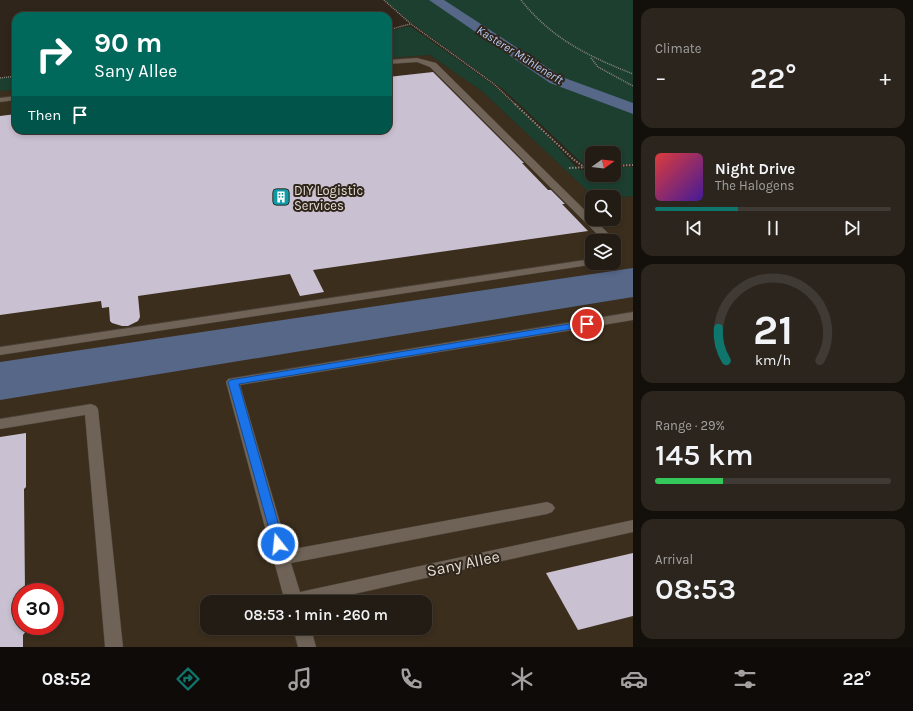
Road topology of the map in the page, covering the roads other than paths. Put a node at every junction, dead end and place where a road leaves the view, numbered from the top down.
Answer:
1 (392, 62) edge
2 (12, 98) edge
3 (0, 100) edge
4 (603, 234) edge
5 (585, 263) edge
6 (633, 316) edge
7 (0, 351) edge
8 (0, 424) edge
9 (548, 508) dead end
10 (633, 526) edge
11 (282, 558) junction
12 (292, 595) edge
13 (321, 595) edge
14 (304, 635) edge
15 (114, 647) edge
16 (307, 647) edge

1 - 4 street
2 - 3 street
5 - 7 street
6 - 11 street, Sany Allee
8 - 15 street
9 - 11 street
10 - 13 street, Sany Allee
11 - 12 street, Sany Allee
14 - 16 street

